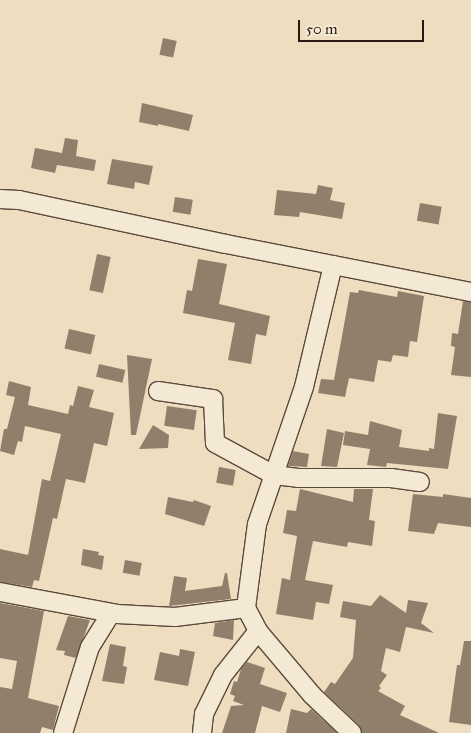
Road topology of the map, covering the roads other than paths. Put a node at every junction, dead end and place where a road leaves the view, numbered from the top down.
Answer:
1 (0, 200) edge
2 (333, 265) junction
3 (471, 292) edge
4 (158, 391) dead end
5 (274, 475) junction
6 (420, 482) dead end
7 (0, 592) edge
8 (246, 608) junction
9 (111, 613) junction
10 (258, 631) junction
11 (64, 733) edge
12 (202, 733) edge
13 (352, 733) edge

1 - 2 street
2 - 3 street
2 - 5 street
4 - 5 street
5 - 6 street
5 - 8 street
7 - 9 street
8 - 9 street
8 - 10 street
9 - 11 street
10 - 12 street
10 - 13 street

